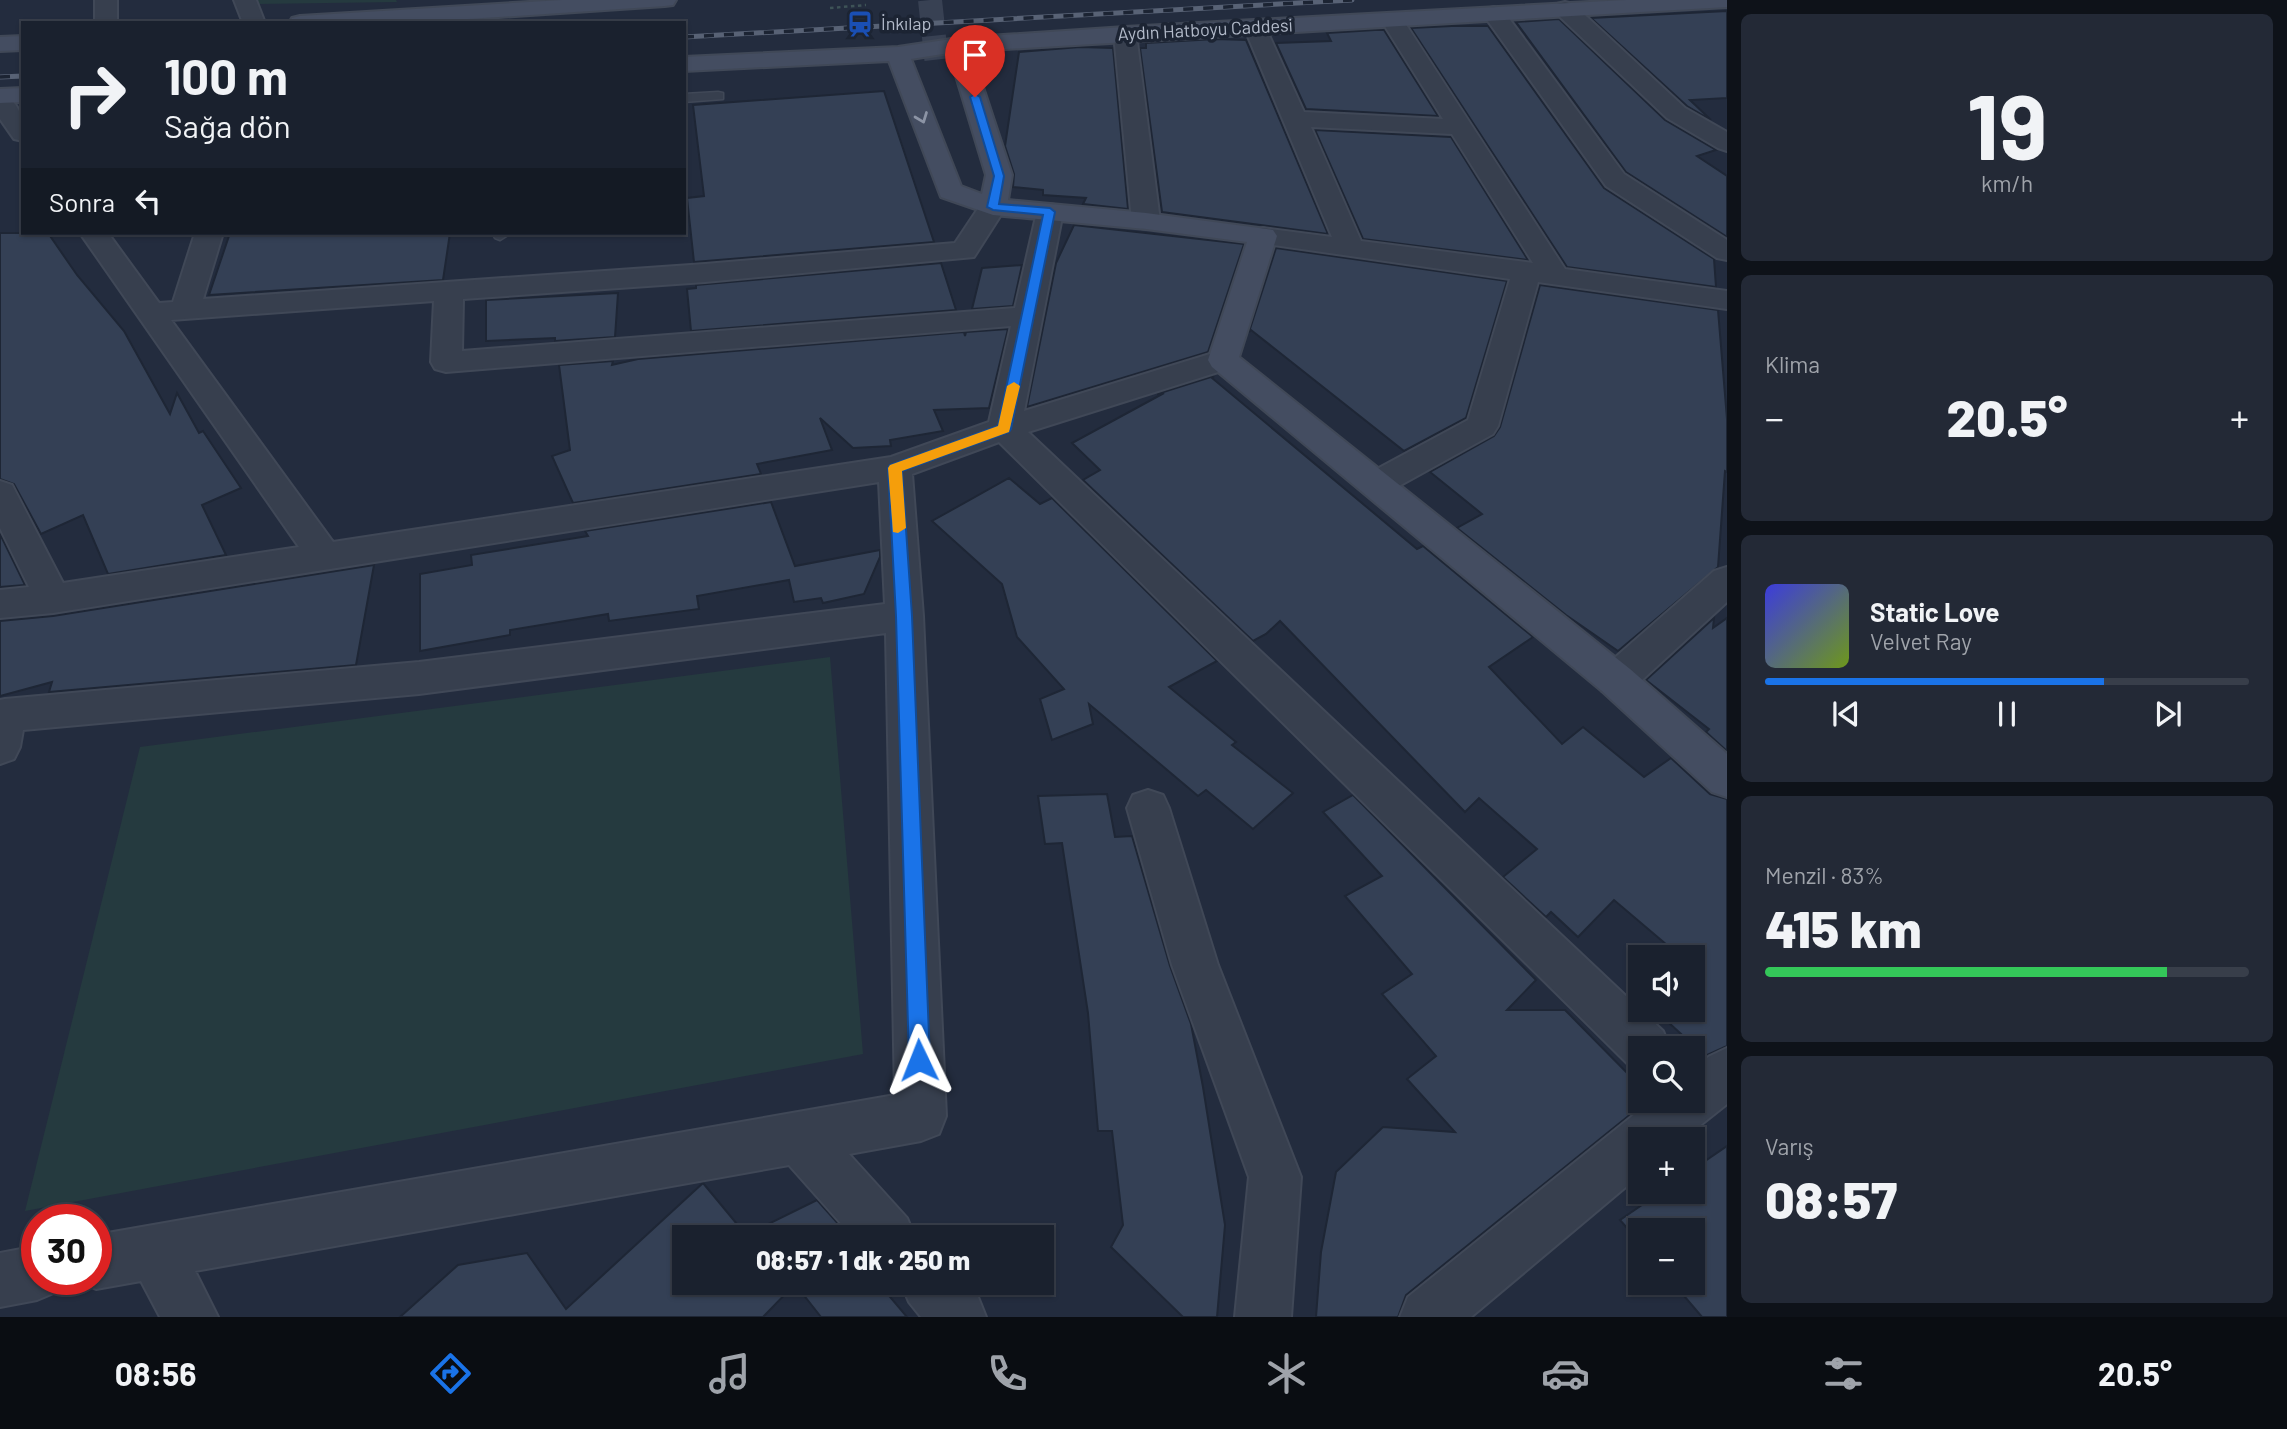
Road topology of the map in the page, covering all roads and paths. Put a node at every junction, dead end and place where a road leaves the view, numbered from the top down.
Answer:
1 (106, 0) edge
2 (245, 0) edge
3 (665, 0) edge
4 (1727, 1) edge
5 (866, 5) dead end
6 (830, 8) dead end
7 (1565, 9) junction
8 (1494, 15) junction
9 (1392, 20) junction
10 (106, 21) edge
11 (253, 21) edge
12 (332, 21) edge
13 (1255, 27) junction
14 (1125, 34) junction
15 (21, 43) edge
16 (0, 44) edge
17 (958, 45) junction
18 (898, 54) junction
19 (686, 64) edge
20 (942, 78) tunnel mouth
21 (21, 95) edge
22 (0, 96) edge
23 (718, 96) dead end
24 (686, 98) edge
25 (0, 102) edge
26 (1295, 119) junction
27 (1462, 127) junction
28 (21, 131) edge
29 (1727, 143) edge
30 (993, 207) junction
31 (1050, 212) junction
32 (1146, 221) junction
33 (95, 235) edge
34 (208, 235) edge
35 (1264, 236) junction
36 (1349, 245) junction
37 (1727, 252) edge
38 (1540, 272) junction
39 (1727, 272) edge
40 (449, 292) junction
41 (1677, 292) junction
42 (1727, 300) edge
43 (185, 309) junction
44 (151, 312) junction
45 (1029, 316) junction
46 (1223, 360) junction
47 (1004, 429) junction
48 (895, 468) junction
49 (1376, 484) junction
50 (0, 493) edge
51 (324, 556) junction
52 (1727, 581) edge
53 (53, 599) junction
54 (0, 604) edge
55 (904, 616) junction
56 (1616, 680) junction
57 (0, 747) edge
58 (1727, 779) edge
59 (1148, 808) dead end
60 (1634, 1036) edge
61 (1675, 1113) edge
62 (1659, 1127) edge
63 (799, 1136) junction
64 (1628, 1153) edge
65 (877, 1225) edge
66 (153, 1251) junction
67 (112, 1259) edge
68 (21, 1276) edge
69 (0, 1280) edge
70 (939, 1295) edge
71 (190, 1317) edge
72 (958, 1317) edge
73 (1262, 1317) edge
74 (1428, 1317) edge

1 - 10 street
2 - 11 street
3 - 12 street
4 - 7 street, Aydın Hatboyu Caddesi
5 - 6 path
7 - 8 street, Aydın Hatboyu Caddesi
7 - 29 street
8 - 9 street, Aydın Hatboyu Caddesi
8 - 37 street
9 - 13 street, Aydın Hatboyu Caddesi
9 - 27 street
13 - 14 street, Aydın Hatboyu Caddesi
13 - 26 street
14 - 17 street, Aydın Hatboyu Caddesi
14 - 32 street
15 - 16 street
17 - 18 street, Aydın Hatboyu Caddesi
17 - 30 street
18 - 19 street, Aydın Hatboyu Caddesi
18 -> 30 street
20 - 30 street
21 - 22 street
23 - 24 lane
25 - 28 street
26 - 27 street
26 - 36 street
27 - 38 street
30 - 31 street
30 - 40 street
31 - 32 street
31 - 45 street
32 - 35 street
33 - 44 street
34 - 43 street
35 - 36 street
35 - 46 street
36 - 38 street
38 - 41 street
38 - 49 street
39 - 41 street
40 - 43 street
40 - 45 street
41 - 42 street
43 - 44 street
44 - 51 street
45 - 47 street
46 - 47 street
46 - 49 street
47 - 48 street
47 - 60 street
48 - 51 street
48 - 55 street
49 - 56 street
50 - 53 street
51 - 53 street
52 - 56 street
53 - 54 street
55 - 57 street
55 - 63 street
56 - 58 street
59 - 73 street
61 - 62 street
63 - 65 street
63 - 66 street
64 - 74 street
66 - 67 street
66 - 71 street
68 - 69 street
70 - 72 street

